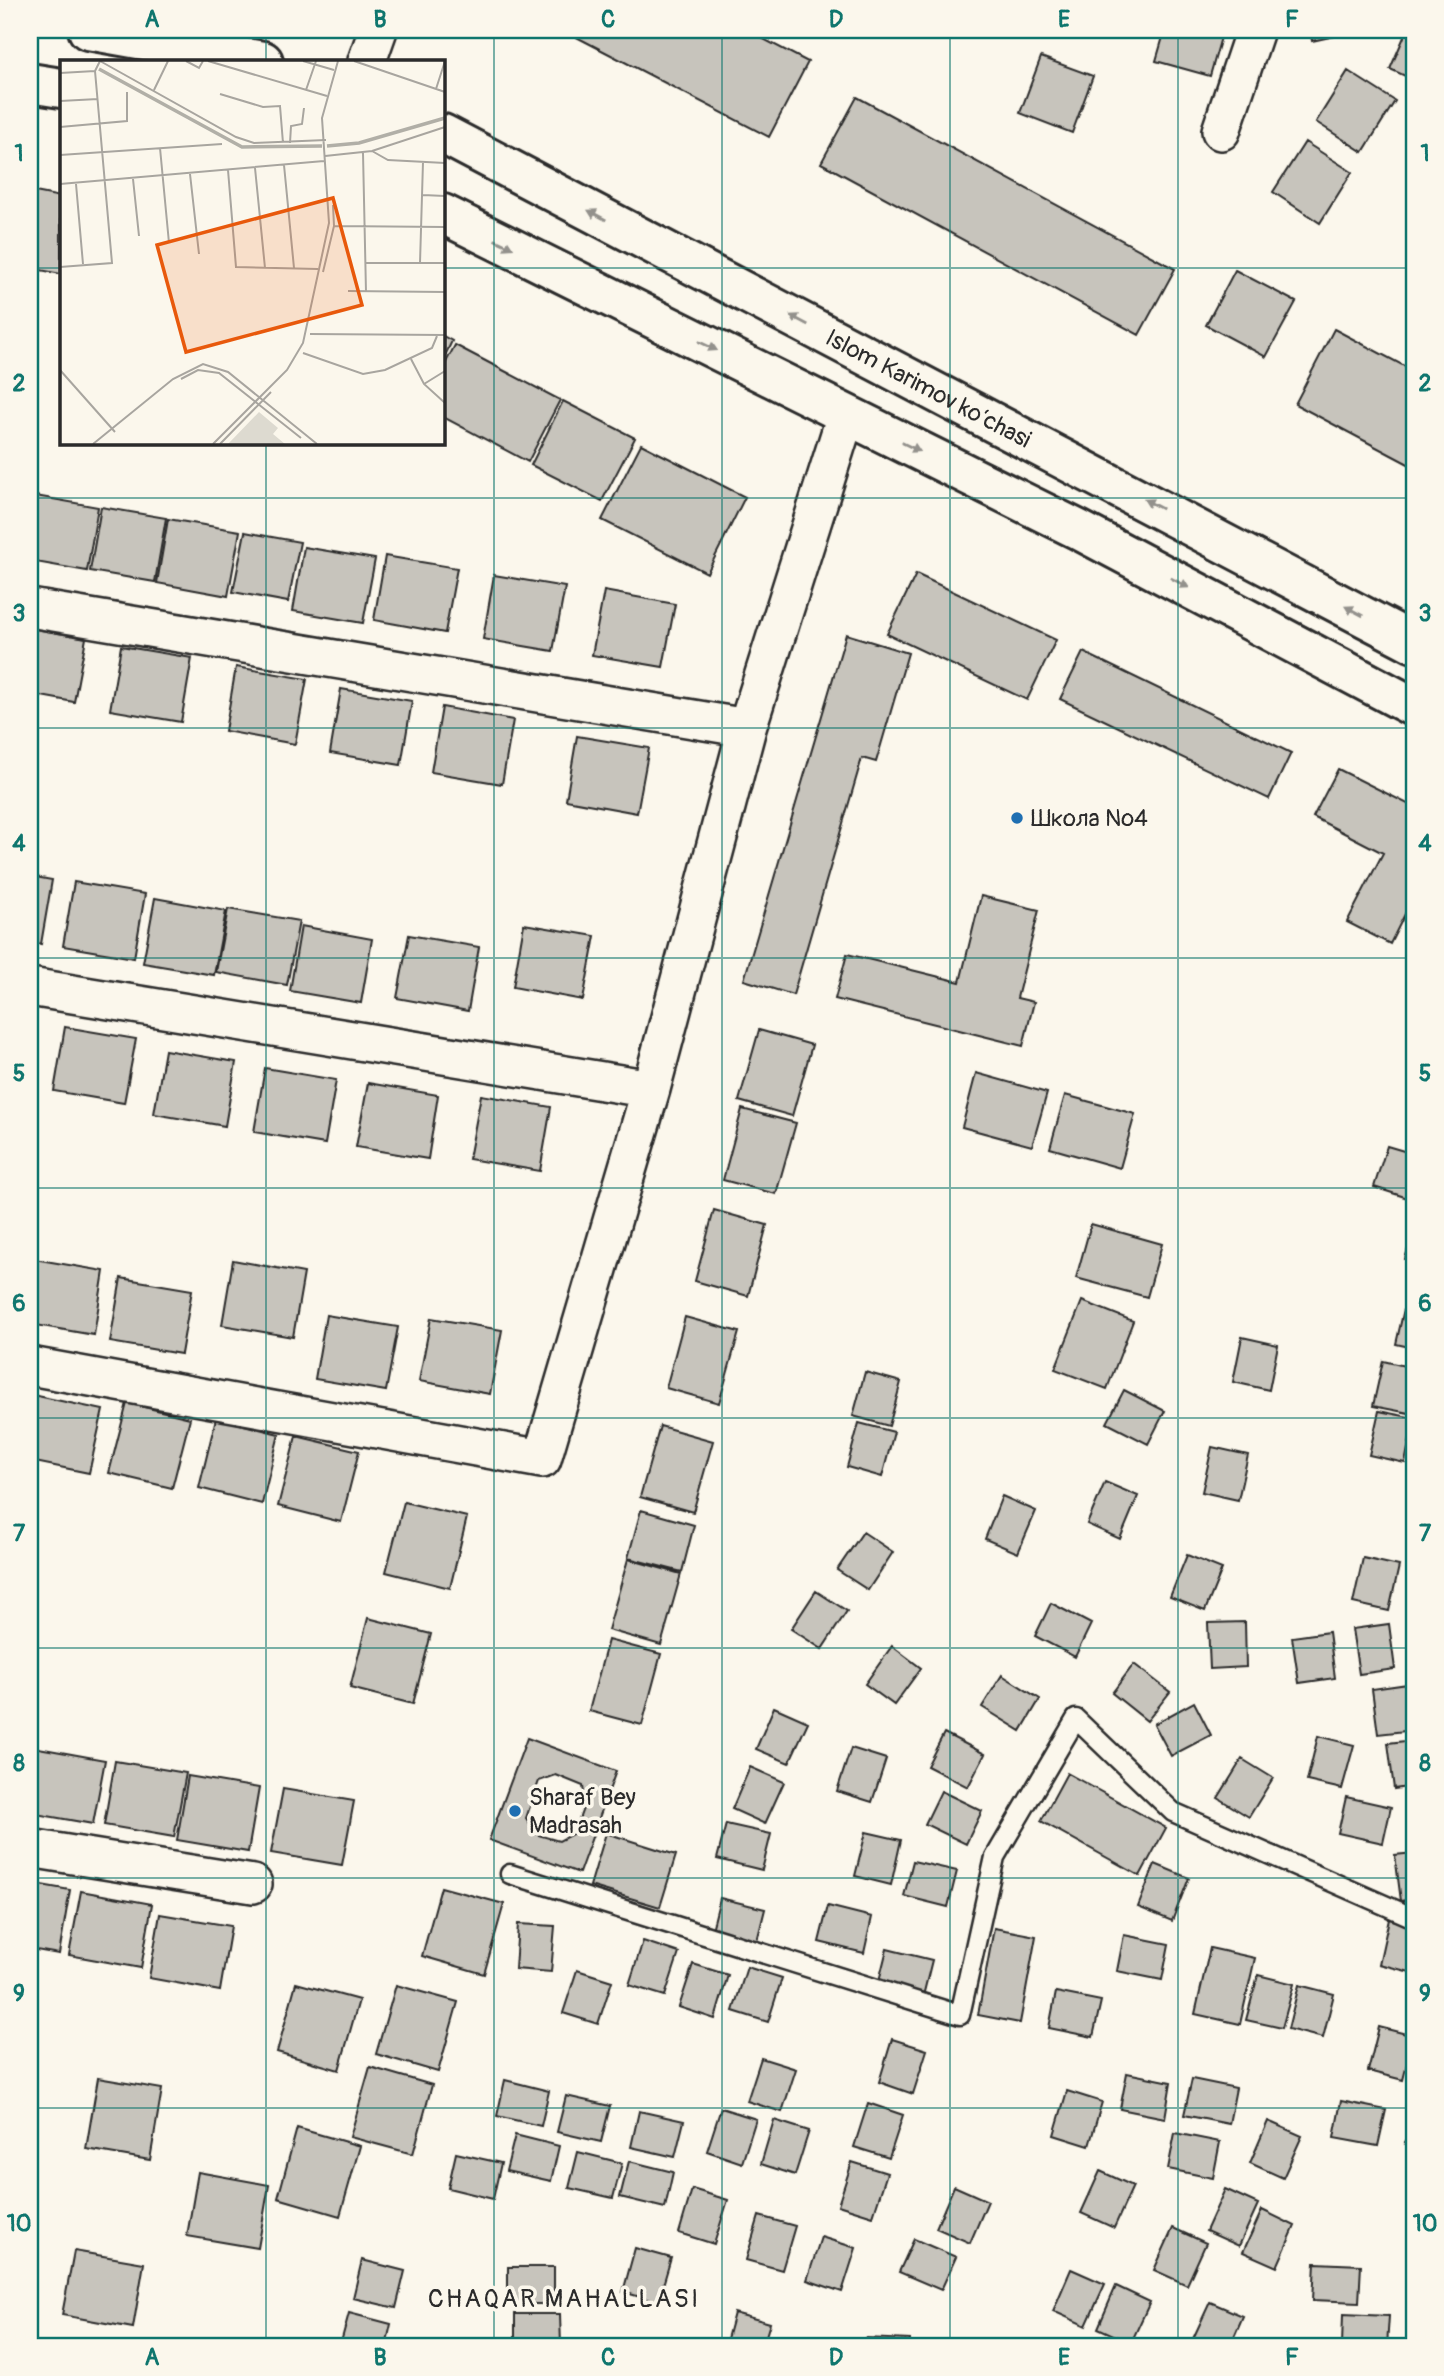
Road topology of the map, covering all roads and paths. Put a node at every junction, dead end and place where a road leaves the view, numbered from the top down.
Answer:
1 (88, 30) edge
2 (378, 30) edge
3 (1255, 30) edge
4 (257, 60) edge
5 (367, 60) edge
6 (30, 83) edge
7 (60, 88) edge
8 (1221, 131) dead end
9 (444, 135) edge
10 (444, 214) edge
11 (846, 415) junction
12 (30, 608) edge
13 (1414, 643) edge
14 (1414, 707) edge
15 (747, 728) junction
16 (30, 988) edge
17 (651, 1089) junction
18 (30, 1366) edge
19 (30, 1848) edge
20 (510, 1874) dead end
21 (253, 1884) dead end
22 (1414, 1918) edge

1 - 4 main road
2 - 5 street
3 - 8 street
6 - 7 main road
13 -> 9 main road, Islom Karimov ko‘chasi
10 -> 11 main road
11 -> 14 main road
11 - 15 street
12 - 15 street
15 - 17 street
16 - 17 street
17 - 18 street
19 - 21 street
20 - 22 lane

